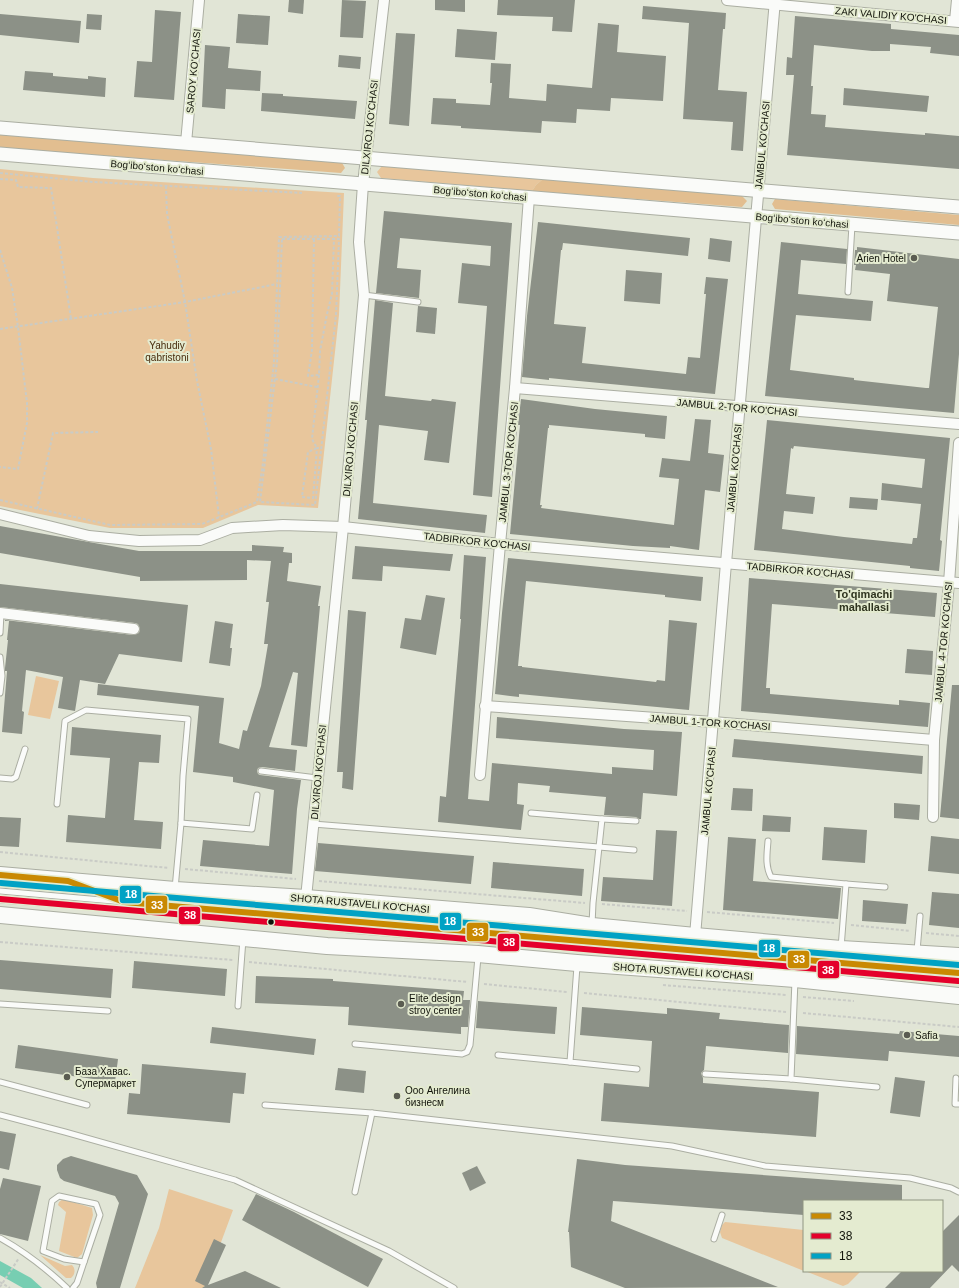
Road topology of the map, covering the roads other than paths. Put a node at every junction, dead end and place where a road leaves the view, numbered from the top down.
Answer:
1 (199, 0) edge
2 (384, 0) edge
3 (727, 0) edge
4 (956, 0) edge
5 (775, 2) edge
6 (957, 21) edge
7 (0, 128) edge
8 (186, 143) junction
9 (0, 154) edge
10 (365, 158) junction
11 (363, 184) junction
12 (758, 190) junction
13 (529, 197) junction
14 (959, 207) edge
15 (756, 216) junction
16 (852, 224) junction
17 (959, 233) edge
18 (848, 292) dead end
19 (364, 295) junction
20 (418, 302) dead end
21 (515, 388) junction
22 (740, 407) junction
23 (959, 424) edge
24 (959, 443) edge
25 (0, 514) edge
26 (343, 527) junction
27 (500, 544) junction
28 (726, 564) junction
29 (954, 583) edge
30 (1, 613) edge
31 (134, 629) dead end
32 (0, 633) edge
33 (0, 657) edge
34 (0, 693) edge
35 (485, 706) junction
36 (713, 722) junction
37 (934, 740) junction
38 (25, 749) dead end
39 (261, 771) dead end
40 (480, 775) dead end
41 (0, 778) edge
42 (317, 778) junction
43 (257, 795) dead end
44 (57, 804) dead end
45 (531, 813) dead end
46 (933, 817) dead end
47 (602, 819) junction
48 (636, 821) dead end
49 (181, 822) junction
50 (313, 824) junction
51 (768, 841) dead end
52 (599, 847) junction
53 (634, 850) dead end
54 (0, 875) edge
55 (68, 881) junction
56 (846, 884) junction
57 (885, 888) dead end
58 (175, 890) junction
59 (0, 891) edge
60 (306, 898) junction
61 (0, 900) edge
62 (124, 902) junction
63 (0, 915) edge
64 (920, 916) dead end
65 (592, 926) junction
66 (695, 936) junction
67 (243, 938) junction
68 (841, 949) junction
69 (478, 954) junction
70 (917, 954) junction
71 (959, 956) edge
72 (577, 963) junction
73 (959, 973) edge
74 (795, 979) junction
75 (959, 980) edge
76 (959, 996) edge
77 (0, 1004) edge
78 (238, 1006) dead end
79 (108, 1011) dead end
80 (355, 1044) dead end
81 (498, 1055) dead end
82 (570, 1062) junction
83 (637, 1069) dead end
84 (705, 1074) dead end
85 (956, 1078) dead end
86 (791, 1079) junction
87 (0, 1082) edge
88 (877, 1087) dead end
89 (87, 1104) dead end
90 (959, 1104) edge
91 (265, 1106) dead end
92 (372, 1113) junction
93 (0, 1115) edge
94 (356, 1192) dead end
95 (959, 1192) edge
96 (722, 1215) dead end
97 (0, 1238) edge
98 (714, 1239) dead end
99 (84, 1262) junction
100 (67, 1288) edge
101 (73, 1288) edge
102 (454, 1288) edge

1 - 8 street, SAROY KO‘CHASI
2 - 10 street, DILXIROJ KO‘CHASI
3 - 5 street, ZAKI VALIDIY KO'CHASI
4 - 6 street
5 - 6 street, ZAKI VALIDIY KO'CHASI
5 - 12 street, JAMBUL KO'CHASI
7 - 8 street
8 - 10 street
9 - 11 street, Bogʻiboʻston koʻchasi
10 - 11 street, DILXIROJ KO‘CHASI
10 - 12 street
11 - 13 street, Bogʻiboʻston koʻchasi
11 - 19 street, DILXIROJ KO‘CHASI
12 - 14 street
12 - 15 street, JAMBUL KO'CHASI
13 - 15 street, Bogʻiboʻston koʻchasi
13 - 21 street, JAMBUL 3-TOR KO'CHASI
15 - 16 street, Bogʻiboʻston koʻchasi
15 - 22 street, JAMBUL KO'CHASI
16 - 17 street, Bogʻiboʻston koʻchasi
16 - 18 lane
19 - 20 lane
19 - 26 street, DILXIROJ KO‘CHASI
21 - 22 street, JAMBUL 2-TOR KO'CHASI
21 - 27 street, JAMBUL 3-TOR KO'CHASI
22 - 23 street, JAMBUL 2-TOR KO'CHASI
22 - 28 street, JAMBUL KO'CHASI
24 - 29 street, JAMBUL 4-TOR KO'CHASI
25 - 26 street, TADBIRKOR KO'CHASI
26 - 27 street, TADBIRKOR KO'CHASI
26 - 42 street, DILXIROJ KO‘CHASI
27 - 28 street, TADBIRKOR KO'CHASI
27 - 35 street, JAMBUL 3-TOR KO'CHASI
28 - 29 street, TADBIRKOR KO'CHASI
28 - 36 street, JAMBUL KO'CHASI
29 - 37 street, JAMBUL 4-TOR KO'CHASI
30 - 31 street
30 - 32 lane
33 - 34 lane
35 - 36 street, JAMBUL 1-TOR KO'CHASI
35 - 40 street, JAMBUL 3-TOR KO'CHASI
36 - 37 street, JAMBUL 1-TOR KO'CHASI
36 - 66 street, JAMBUL KO'CHASI
37 - 46 street, JAMBUL 4-TOR KO'CHASI
38 - 41 lane
39 - 42 lane
42 - 50 street, DILXIROJ KO‘CHASI
43 - 49 lane
44 - 49 lane
45 - 47 lane
47 - 48 lane
47 - 52 lane
49 - 58 lane
50 - 52 lane
50 - 60 street, DILXIROJ KO‘CHASI
51 - 56 lane
52 - 53 lane
52 - 65 lane
54 - 55 main road, SHOTA RUSTAVELI KO'CHASI
55 - 58 main road, SHOTA RUSTAVELI KO'CHASI
55 - 62 lane
56 - 57 lane
56 - 68 lane
58 - 60 main road, SHOTA RUSTAVELI KO'CHASI
59 - 62 lane
60 - 65 main road, SHOTA RUSTAVELI KO'CHASI
61 - 75 lane
62 - 73 lane
63 - 67 main road, SHOTA RUSTAVELI KO'CHASI
64 - 70 lane
65 - 66 main road, SHOTA RUSTAVELI KO'CHASI
66 - 68 main road, SHOTA RUSTAVELI KO'CHASI
67 - 69 main road, SHOTA RUSTAVELI KO'CHASI
67 - 78 lane
68 - 70 main road, SHOTA RUSTAVELI KO'CHASI
69 - 72 main road, SHOTA RUSTAVELI KO'CHASI
69 - 80 lane
70 - 71 main road, SHOTA RUSTAVELI KO'CHASI
72 - 74 main road, SHOTA RUSTAVELI KO'CHASI
72 - 82 lane
74 - 76 main road, SHOTA RUSTAVELI KO'CHASI
74 - 86 lane
77 - 79 lane
81 - 82 lane
82 - 83 lane
84 - 86 lane
85 - 90 lane
86 - 88 lane
87 - 89 lane
91 - 92 lane
92 - 94 lane
92 - 95 lane
93 - 102 lane
96 - 98 lane
97 - 100 lane
99 - 99 lane
99 - 101 lane

